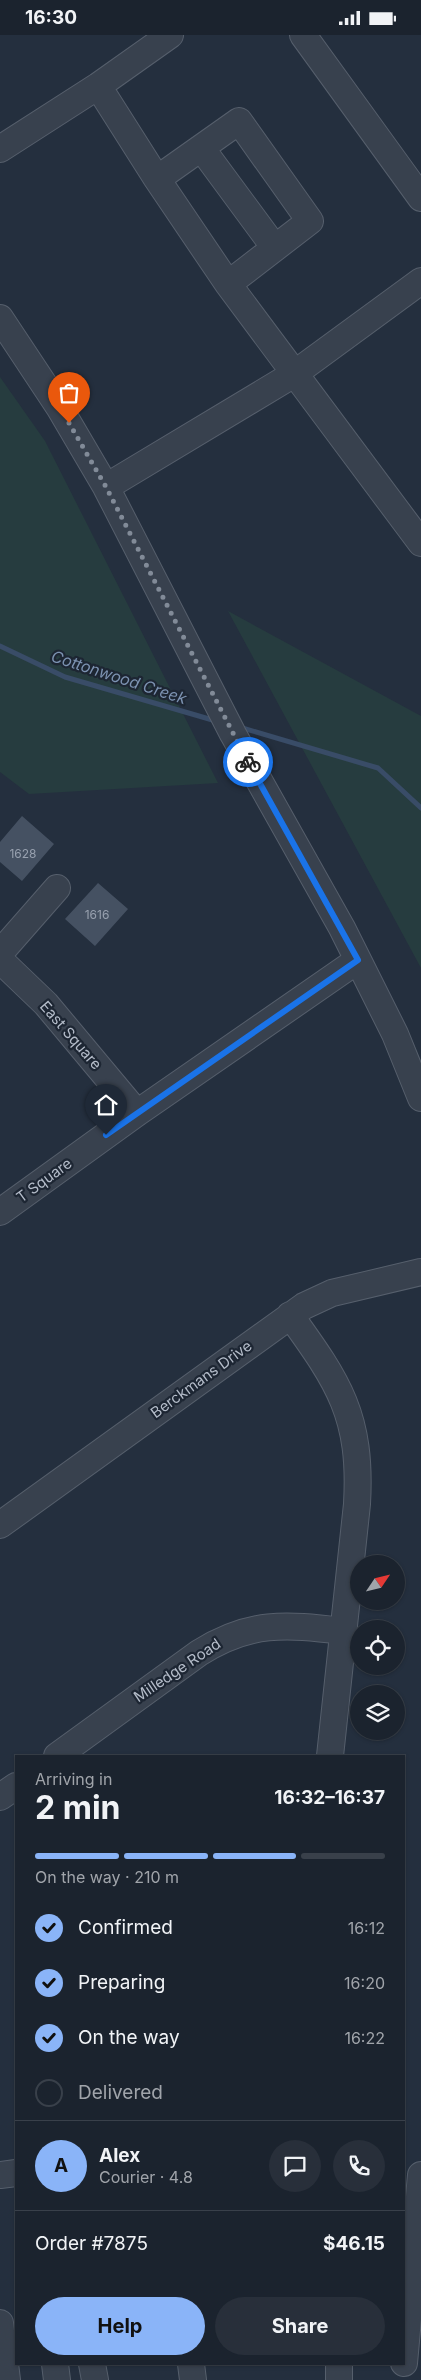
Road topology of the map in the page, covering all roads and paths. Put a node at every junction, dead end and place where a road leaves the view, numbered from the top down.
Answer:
1 (170, 35) edge
2 (302, 35) edge
3 (98, 86) junction
4 (0, 149) edge
5 (202, 149) junction
6 (156, 179) junction
7 (421, 198) edge
8 (275, 248) junction
9 (421, 281) edge
10 (228, 284) junction
11 (0, 318) edge
12 (294, 374) junction
13 (106, 487) junction
14 (421, 543) edge
15 (57, 888) dead end
16 (0, 953) edge
17 (0, 960) edge
18 (358, 960) junction
19 (421, 1098) edge
20 (137, 1113) junction
21 (0, 1212) edge
22 (421, 1272) edge
23 (290, 1315) junction
24 (0, 1525) edge
25 (344, 1631) junction
26 (58, 1755) edge
27 (330, 1755) edge
28 (15, 1787) edge
29 (0, 1797) edge
30 (405, 2171) edge
31 (15, 2173) edge
32 (421, 2173) edge
33 (0, 2175) edge
34 (420, 2202) edge
35 (410, 2314) edge
36 (0, 2323) edge
37 (405, 2350) edge
38 (55, 2365) edge
39 (92, 2365) edge
40 (191, 2365) edge
41 (339, 2365) edge
42 (403, 2365) edge
43 (8, 2380) edge
44 (57, 2380) edge
45 (95, 2380) edge
46 (193, 2380) edge
47 (339, 2380) edge
48 (402, 2380) edge

1 - 3 street
2 - 7 street
3 - 4 street
3 - 6 street
5 - 6 street
5 - 8 street
5 - 8 street
6 - 10 street
8 - 10 street
9 - 12 street
10 - 12 street
11 - 13 street
12 - 13 street
12 - 14 street
13 - 18 street
15 - 16 street
17 - 20 street, East Square
18 - 19 street
18 - 20 street, T Square
20 - 21 street, T Square
22 - 23 street, Berckmans Drive
23 - 24 street, Berckmans Drive
23 - 25 street
25 - 26 street, Milledge Road
25 - 27 street
28 - 29 street
30 - 32 street
31 - 33 street
32 - 34 street
34 - 35 street
35 - 37 street
36 - 43 street
38 - 44 street
39 - 45 street
40 - 46 street
41 - 47 street
42 - 48 street

